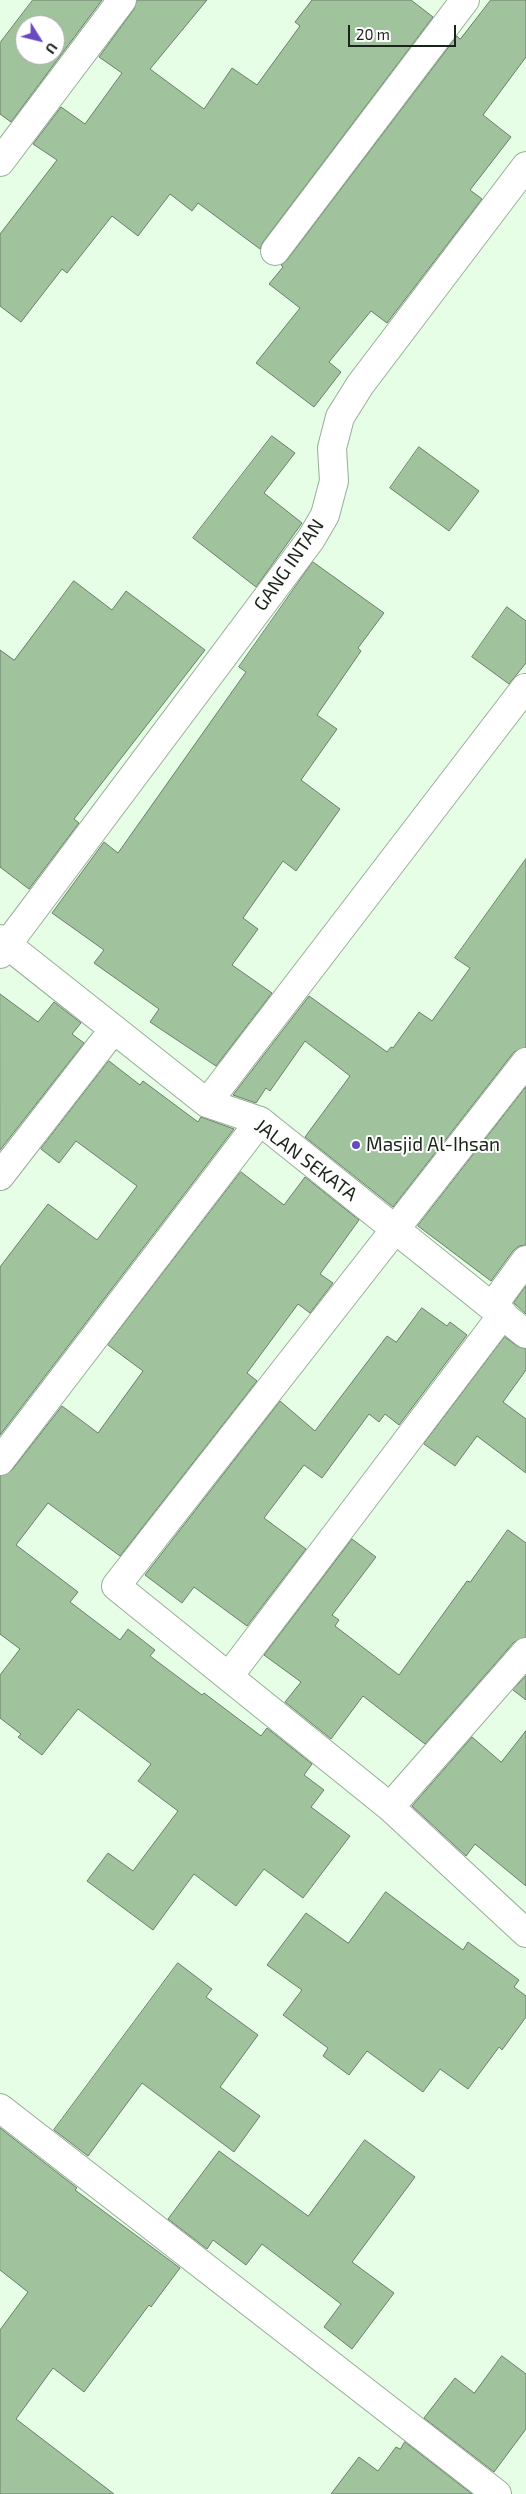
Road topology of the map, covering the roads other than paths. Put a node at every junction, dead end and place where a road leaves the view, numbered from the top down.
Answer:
1 (122, 0) edge
2 (465, 0) edge
3 (0, 162) edge
4 (526, 166) edge
5 (275, 251) dead end
6 (525, 688) dead end
7 (2, 946) edge
8 (114, 1029) junction
9 (526, 1062) edge
10 (207, 1103) junction
11 (260, 1121) junction
12 (0, 1176) edge
13 (396, 1229) junction
14 (526, 1260) edge
15 (498, 1310) junction
16 (526, 1334) edge
17 (0, 1461) edge
18 (526, 1652) edge
19 (229, 1676) junction
20 (390, 1808) junction
21 (526, 1933) edge
22 (0, 2108) edge
23 (497, 2494) edge

1 - 3 street
2 - 5 street
4 - 7 street, GANG INTAN
6 - 10 street
7 - 8 street, JALAN SEKATA
8 - 10 street, JALAN SEKATA
8 - 12 street
9 - 13 street
10 - 11 street, JALAN SEKATA
11 - 13 street, JALAN SEKATA
11 - 17 street
13 - 15 street, JALAN SEKATA
13 - 19 street
14 - 15 street
15 - 16 street, JALAN SEKATA
15 - 19 street
18 - 20 street
19 - 20 street
20 - 21 street
22 - 23 street

